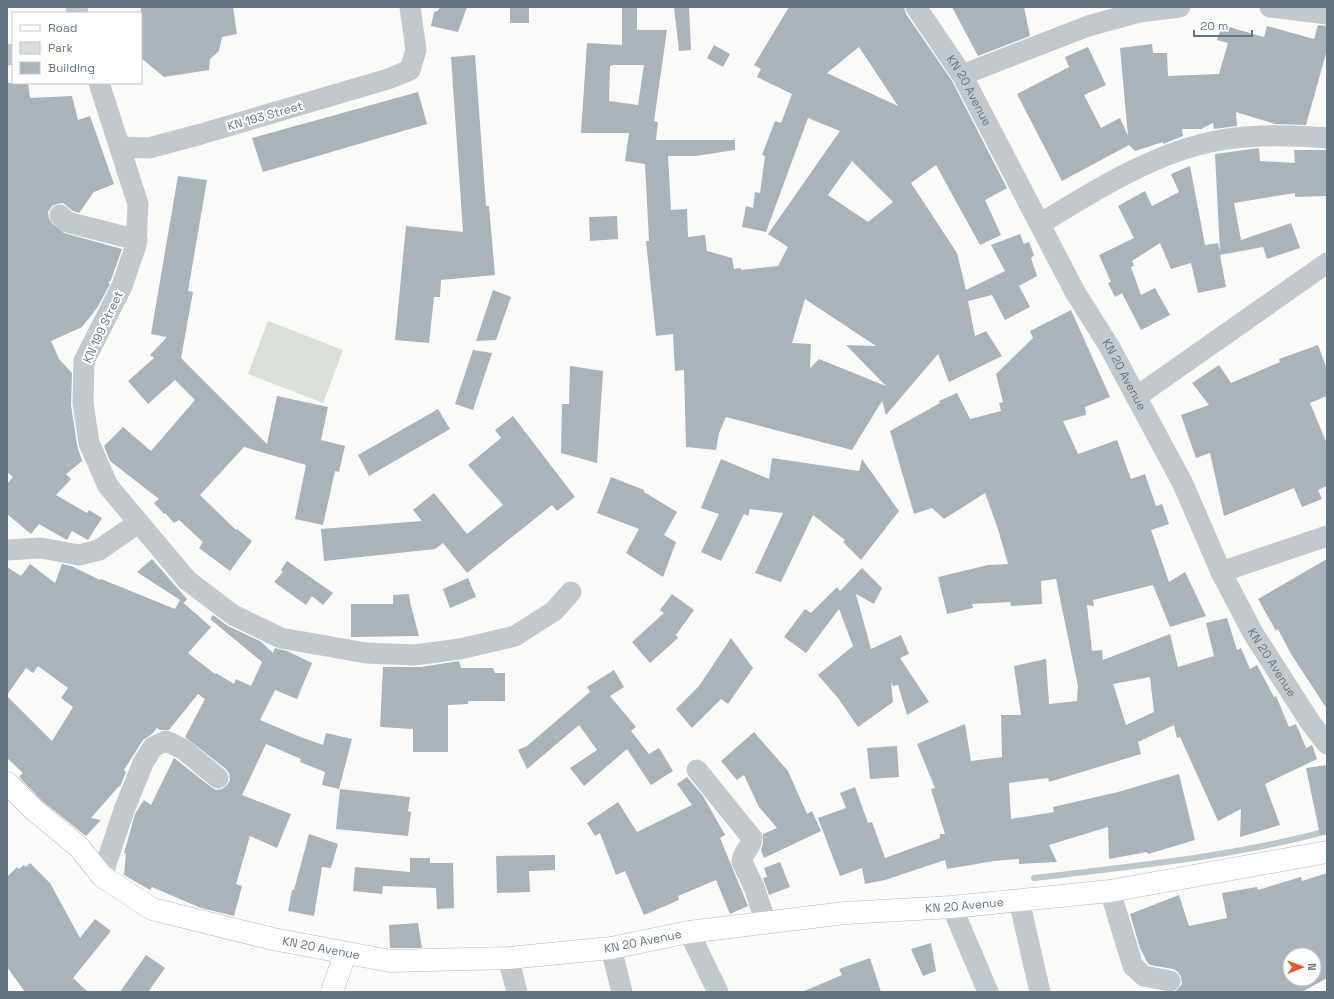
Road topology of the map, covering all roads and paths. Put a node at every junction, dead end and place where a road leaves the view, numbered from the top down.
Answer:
1 (410, 7) edge
2 (916, 7) edge
3 (1180, 7) edge
4 (1270, 7) edge
5 (1327, 14) edge
6 (962, 75) junction
7 (97, 84) edge
8 (1327, 138) edge
9 (121, 147) junction
10 (60, 215) dead end
11 (1040, 224) junction
12 (137, 240) junction
13 (1327, 263) edge
14 (1136, 397) junction
15 (138, 523) junction
16 (1327, 536) edge
17 (9, 548) edge
18 (1221, 572) junction
19 (571, 592) dead end
20 (1327, 744) edge
21 (697, 770) dead end
22 (218, 778) dead end
23 (7, 783) edge
24 (1327, 852) edge
25 (102, 876) junction
26 (1110, 891) junction
27 (1019, 900) junction
28 (952, 907) junction
29 (766, 923) junction
30 (689, 932) junction
31 (611, 948) junction
32 (345, 954) junction
33 (508, 958) junction
34 (1170, 981) dead end
35 (332, 992) edge
36 (517, 992) edge
37 (622, 992) edge
38 (718, 992) edge
39 (988, 992) edge
40 (1040, 992) edge

1 - 9 street, KN 193 Street
2 - 6 street, KN 20 Avenue
3 - 6 street
4 - 5 street
6 - 11 street, KN 20 Avenue
7 - 9 street
8 - 11 street
9 - 12 street, KN 199 Street
10 - 12 street
11 - 14 street, KN 20 Avenue
12 - 15 street, KN 199 Street
13 - 14 street
14 - 18 street, KN 20 Avenue
15 - 17 street
15 - 19 street, KN 199 Street
16 - 18 street
18 - 20 street, KN 20 Avenue
21 - 29 street
22 - 25 street
23 - 25 main road, KN 20 Avenue
24 - 26 main road, KN 20 Avenue
25 - 32 main road, KN 20 Avenue
26 - 27 main road, KN 20 Avenue
26 - 34 street
27 - 28 main road, KN 20 Avenue
27 - 40 street
28 - 29 main road, KN 20 Avenue
28 - 39 street
29 - 30 main road, KN 20 Avenue
30 - 31 main road, KN 20 Avenue
30 - 38 street
31 - 33 main road, KN 20 Avenue
31 - 37 street
32 - 33 main road, KN 20 Avenue
32 - 35 main road
33 - 36 street

